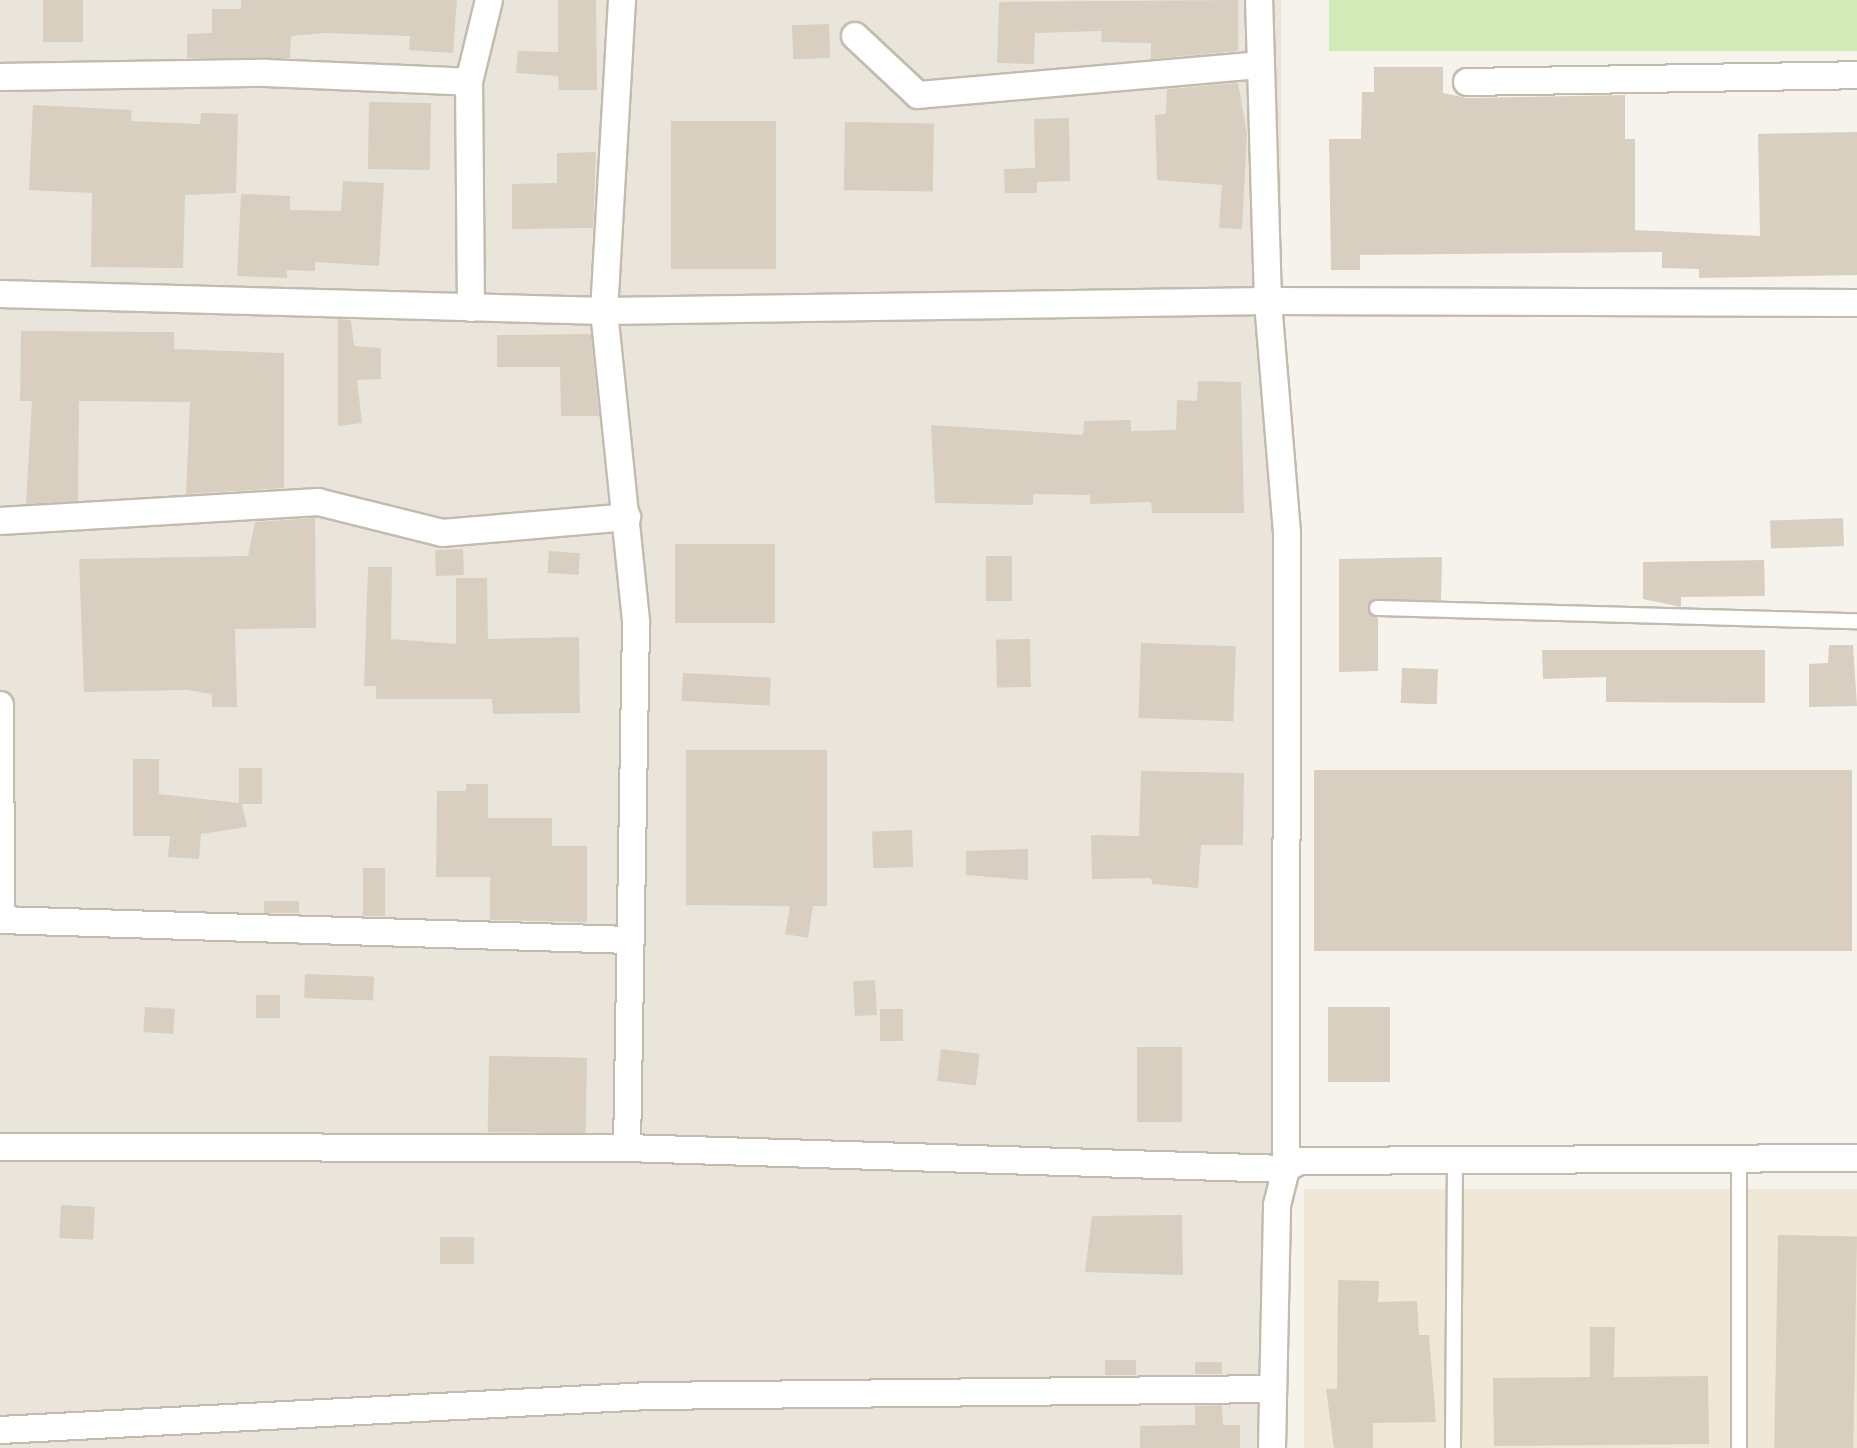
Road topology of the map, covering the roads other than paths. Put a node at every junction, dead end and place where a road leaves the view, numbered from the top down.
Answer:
1 (489, 0) edge
2 (622, 0) edge
3 (1259, 0) edge
4 (855, 36) dead end
5 (1258, 65) junction
6 (1857, 75) edge
7 (0, 77) edge
8 (469, 82) junction
9 (1467, 82) dead end
10 (0, 294) edge
11 (1268, 301) junction
12 (1857, 303) edge
13 (471, 308) junction
14 (604, 311) junction
15 (627, 517) junction
16 (0, 521) edge
17 (1377, 608) dead end
18 (1857, 621) edge
19 (0, 705) edge
20 (0, 920) edge
21 (631, 940) junction
22 (0, 1147) edge
23 (627, 1148) junction
24 (1455, 1157) junction
25 (1740, 1158) junction
26 (1857, 1158) edge
27 (1286, 1169) junction
28 (1272, 1389) junction
29 (0, 1430) edge
30 (1272, 1448) edge
31 (1453, 1448) edge
32 (1739, 1448) edge

1 - 8 street
2 - 14 street
3 - 5 street
4 - 5 street
5 - 11 street
6 - 9 street
7 - 8 street
8 - 13 street
10 - 13 street
11 - 12 street
11 - 14 street
11 - 27 street
13 - 14 street
14 - 15 street
15 - 16 street
15 - 21 street
17 - 18 lane
19 - 20 street
20 - 21 street
21 - 23 street
22 - 23 street
23 - 27 street
24 - 25 street
24 - 27 street
24 - 31 lane
25 - 26 street
25 - 32 lane
27 - 28 street
28 - 29 street
28 - 30 street

